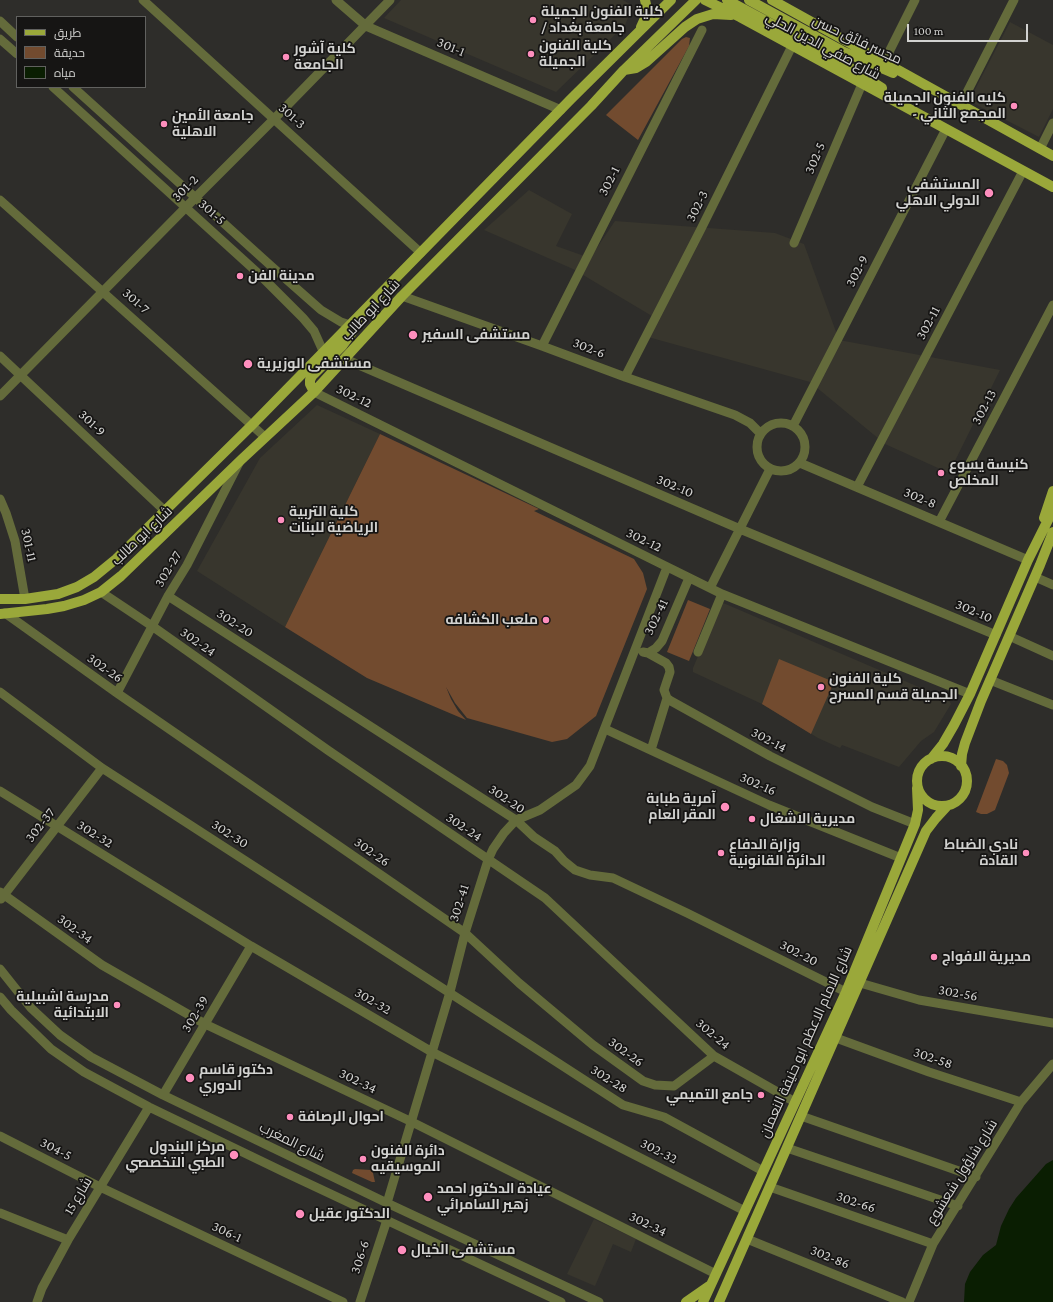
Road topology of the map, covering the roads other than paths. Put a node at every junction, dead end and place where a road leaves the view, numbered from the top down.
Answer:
1 (143, 0) edge
2 (336, 0) edge
3 (390, 0) edge
4 (645, 0) edge
5 (671, 0) edge
6 (696, 0) edge
7 (705, 0) edge
8 (726, 0) edge
9 (749, 0) edge
10 (773, 0) edge
11 (915, 0) edge
12 (1014, 0) edge
13 (730, 12) junction
14 (740, 18) junction
15 (1, 25) edge
16 (366, 26) junction
17 (702, 30) dead end
18 (637, 33) junction
19 (16, 36) edge
20 (0, 39) edge
21 (792, 46) junction
22 (16, 53) edge
23 (883, 65) junction
24 (624, 70) junction
25 (862, 84) junction
26 (74, 88) edge
27 (58, 89) edge
28 (961, 104) junction
29 (561, 110) junction
30 (920, 115) junction
31 (274, 119) junction
32 (1053, 123) edge
33 (946, 129) junction
34 (130, 140) junction
35 (121, 149) junction
36 (1040, 149) junction
37 (1053, 156) edge
38 (1023, 171) junction
39 (1053, 187) edge
40 (195, 198) junction
41 (0, 200) edge
42 (186, 208) junction
43 (794, 242) dead end
44 (421, 253) junction
45 (270, 265) junction
46 (260, 275) junction
47 (390, 285) junction
48 (103, 291) junction
49 (402, 296) junction
50 (1053, 305) edge
51 (366, 310) junction
52 (350, 325) junction
53 (542, 346) junction
54 (323, 351) junction
55 (0, 356) edge
56 (345, 359) junction
57 (21, 375) junction
58 (625, 377) junction
59 (314, 392) junction
60 (0, 396) edge
61 (252, 425) junction
62 (793, 426) junction
63 (761, 434) junction
64 (265, 438) junction
65 (242, 459) junction
66 (800, 463) junction
67 (770, 469) junction
68 (858, 487) junction
69 (1053, 491) edge
70 (0, 499) edge
71 (1053, 510) edge
72 (165, 511) junction
73 (939, 522) junction
74 (740, 529) junction
75 (1053, 532) edge
76 (1053, 540) edge
77 (1030, 556) junction
78 (1044, 556) junction
79 (667, 568) junction
80 (1035, 577) junction
81 (689, 578) junction
82 (1053, 585) edge
83 (710, 588) junction
84 (101, 592) junction
85 (722, 594) junction
86 (168, 596) junction
87 (0, 599) edge
88 (25, 599) junction
89 (3, 614) edge
90 (152, 626) junction
91 (996, 635) junction
92 (1009, 636) junction
93 (636, 649) junction
94 (698, 652) dead end
95 (648, 653) junction
96 (1053, 656) edge
97 (990, 680) junction
98 (0, 692) edge
99 (117, 693) junction
100 (970, 694) junction
101 (667, 698) junction
102 (1053, 705) edge
103 (605, 728) junction
104 (651, 750) junction
105 (931, 759) junction
106 (961, 766) junction
107 (102, 768) junction
108 (917, 788) junction
109 (0, 791) edge
110 (947, 806) junction
111 (516, 820) junction
112 (915, 824) junction
113 (56, 827) junction
114 (901, 858) junction
115 (488, 860) junction
116 (1, 896) edge
117 (465, 933) junction
118 (251, 946) junction
119 (0, 969) edge
120 (860, 983) junction
121 (450, 992) junction
122 (846, 992) junction
123 (0, 997) edge
124 (1053, 1023) edge
125 (205, 1024) junction
126 (836, 1038) junction
127 (432, 1052) junction
128 (714, 1056) junction
129 (1053, 1064) edge
130 (163, 1095) junction
131 (795, 1102) junction
132 (1021, 1102) junction
133 (149, 1107) junction
134 (801, 1116) junction
135 (412, 1122) junction
136 (0, 1136) edge
137 (787, 1148) junction
138 (763, 1171) junction
139 (976, 1177) junction
140 (100, 1187) junction
141 (770, 1187) junction
142 (387, 1203) junction
143 (958, 1206) junction
144 (745, 1211) junction
145 (0, 1214) edge
146 (387, 1220) junction
147 (747, 1239) junction
148 (68, 1240) junction
149 (933, 1244) junction
150 (716, 1274) junction
151 (711, 1285) junction
152 (37, 1302) edge
153 (343, 1302) edge
154 (360, 1302) edge
155 (562, 1302) edge
156 (598, 1302) edge
157 (686, 1302) edge
158 (703, 1302) edge
159 (719, 1302) edge
160 (902, 1302) edge
161 (909, 1302) edge

1 - 31 street, 301-3
2 - 16 street, 301-1
3 - 16 street, 301-2
4 - 18 main road
5 - 18 main road, شارع ابو طالب
6 - 24 main road, شارع ابو طالب
7 - 13 main road, شارع صفي الدين الحلي
8 - 13 main road
8 - 30 main road, مجسر فائق حسن
9 - 23 main road, مجسر فائق حسن
10 - 23 main road, شارع صفي الدين الحلي
11 - 23 street
12 - 28 street
13 - 14 main road, شارع صفي الدين الحلي
14 - 21 main road, شارع صفي الدين الحلي
14 - 24 main road
15 - 19 street
16 - 29 street, 301-1
16 - 31 street, 301-2
17 - 53 street, 302-1
18 - 29 main road, شارع ابو طالب
20 - 22 street
21 - 25 main road, شارع صفي الدين الحلي
21 - 58 street, 302-3
23 - 28 main road, شارع صفي الدين الحلي
24 - 49 main road, شارع ابو طالب
25 - 30 main road, شارع صفي الدين الحلي
25 - 43 street, 302-5
26 - 34 street, 301-5
27 - 35 street, 301-5
28 - 36 main road, شارع صفي الدين الحلي
29 - 44 main road, شارع ابو طالب
30 - 33 main road, شارع صفي الدين الحلي
31 - 40 street, 301-2
31 - 44 street, 301-3
32 - 36 street
33 - 38 main road, شارع صفي الدين الحلي
33 - 62 street, 302-9
34 - 35 street
34 - 40 street, 301-5
35 - 42 street, 301-5
36 - 37 main road, شارع صفي الدين الحلي
38 - 39 main road, شارع صفي الدين الحلي
38 - 68 street, 302-11
40 - 42 street, 301-2
40 - 45 street, 301-5
41 - 48 street, 301-7
42 - 46 street, 301-5
42 - 48 street, 301-2
44 - 47 main road, شارع ابو طالب
45 - 46 street
45 - 52 street, 301-5
46 - 54 street, 301-5
47 - 49 main road
47 - 51 main road, شارع ابو طالب
48 - 57 street, 301-2
48 - 61 street, 301-7
49 - 53 street, 302-6
49 - 56 main road, شارع ابو طالب
50 - 73 street, 302-13
51 - 52 main road, شارع ابو طالب
51 - 59 main road
52 - 54 main road, شارع ابو طالب
53 - 58 street, 302-6
54 - 61 main road, شارع ابو طالب
55 - 57 street, 301-9
56 - 59 main road, شارع ابو طالب
56 - 74 street, 302-10
57 - 60 street, 301-2
57 - 72 street, 301-9
58 - 63 street, 302-6
59 - 64 main road, شارع ابو طالب
59 - 79 street, 302-12
61 - 64 street, 301-7
61 - 72 main road, شارع ابو طالب
62 - 63 street
62 - 66 street
63 - 67 street
64 - 65 main road, شارع ابو طالب
65 - 84 main road, شارع ابو طالب
65 - 86 street, 302-27
66 - 67 street
66 - 68 street, 302-8
67 - 74 street
68 - 73 street, 302-8
69 - 77 main road
70 - 88 street, 301-11
71 - 77 main road
72 - 88 main road, شارع ابو طالب
73 - 77 street, 302-8
74 - 83 street
74 - 91 street, 302-10
75 - 78 main road
76 - 78 main road
77 - 91 main road
78 - 80 main road
79 - 81 street, 302-12
79 - 93 street, 302-41
80 - 82 street
80 - 92 main road
81 - 83 street, 302-12
81 - 95 street, 302-41
83 - 85 street, 302-12
84 - 89 main road, شارع ابو طالب
84 - 90 street, 302-24
85 - 94 street
85 - 100 street, 302-12
86 - 90 street, 302-27
86 - 111 street, 302-20
87 - 88 main road, شارع ابو طالب
89 - 99 street, 302-26
90 - 99 street, 302-27
90 - 115 street, 302-24
91 - 100 main road
92 - 96 street
92 - 97 main road
93 - 95 street, 302-41
93 - 103 street, 302-41
95 - 101 street
97 - 102 street
97 - 106 main road
98 - 107 street, 302-30
99 - 117 street, 302-26
100 - 105 main road
101 - 104 street
101 - 112 street, 302-14
103 - 104 street, 302-16
103 - 111 street, 302-41
104 - 114 street, 302-16
105 - 106 main road
105 - 108 main road
106 - 110 main road
107 - 113 street, 302-37
107 - 121 street, 302-30
108 - 110 main road
108 - 112 main road, شارع الامام الاعظم ابو حنيفة النعمان
109 - 113 street, 302-32
110 - 120 main road, شارع الامام الاعظم ابو حنيفة النعمان
111 - 115 street, 302-41
111 - 122 street, 302-20
112 - 114 main road, شارع الامام الاعظم ابو حنيفة النعمان
113 - 116 street, 302-37
113 - 118 street, 302-32
114 - 122 main road, شارع الامام الاعظم ابو حنيفة النعمان
115 - 117 street, 302-41
115 - 128 street, 302-24
116 - 125 street, 302-34
117 - 121 street, 302-41
117 - 128 street, 302-26
118 - 125 street, 302-39
118 - 127 street, 302-32
119 - 130 street, شارع المغرب
120 - 124 street, 302-56
120 - 126 main road, شارع الامام الاعظم ابو حنيفة النعمان
121 - 127 street, 302-41
121 - 138 street, 302-28
122 - 131 main road, شارع الامام الاعظم ابو حنيفة النعمان
123 - 133 street
125 - 130 street, 302-39
125 - 135 street, 302-34
126 - 132 street, 302-58
126 - 134 main road, شارع الامام الاعظم ابو حنيفة النعمان
127 - 135 street, 302-41
127 - 144 street, 302-32
128 - 131 street, 302-24
129 - 132 street, شارع شاؤول شعشوع
130 - 142 street, شارع المغرب
131 - 138 main road, شارع الامام الاعظم ابو حنيفة النعمان
132 - 139 street, شارع شاؤول شعشوع
133 - 140 street, شارع 15
133 - 146 street
134 - 137 main road, شارع الامام الاعظم ابو حنيفة النعمان
134 - 139 street
135 - 142 street, 302-41
135 - 150 street, 302-34
136 - 140 street, 304-5
137 - 141 main road, شارع الامام الاعظم ابو حنيفة النعمان
137 - 143 street
138 - 144 main road, شارع الامام الاعظم ابو حنيفة النعمان
139 - 143 street, شارع شاؤول شعشوع
140 - 148 street, شارع 15
140 - 153 street, 306-1
141 - 147 main road, شارع الامام الاعظم ابو حنيفة النعمان
141 - 149 street, 302-66
142 - 156 street, شارع المغرب
143 - 149 street, شارع شاؤول شعشوع
144 - 150 main road, شارع الامام الاعظم ابو حنيفة النعمان
145 - 148 street
146 - 154 street, 306-6
146 - 155 street
147 - 159 main road, شارع الامام الاعظم ابو حنيفة النعمان
147 - 160 street, 302-86
148 - 152 street, شارع 15
149 - 161 street, شارع شاؤول شعشوع
150 - 151 main road, شارع الامام الاعظم ابو حنيفة النعمان
151 - 157 main road
151 - 158 main road, شارع الامام الاعظم ابو حنيفة النعمان

